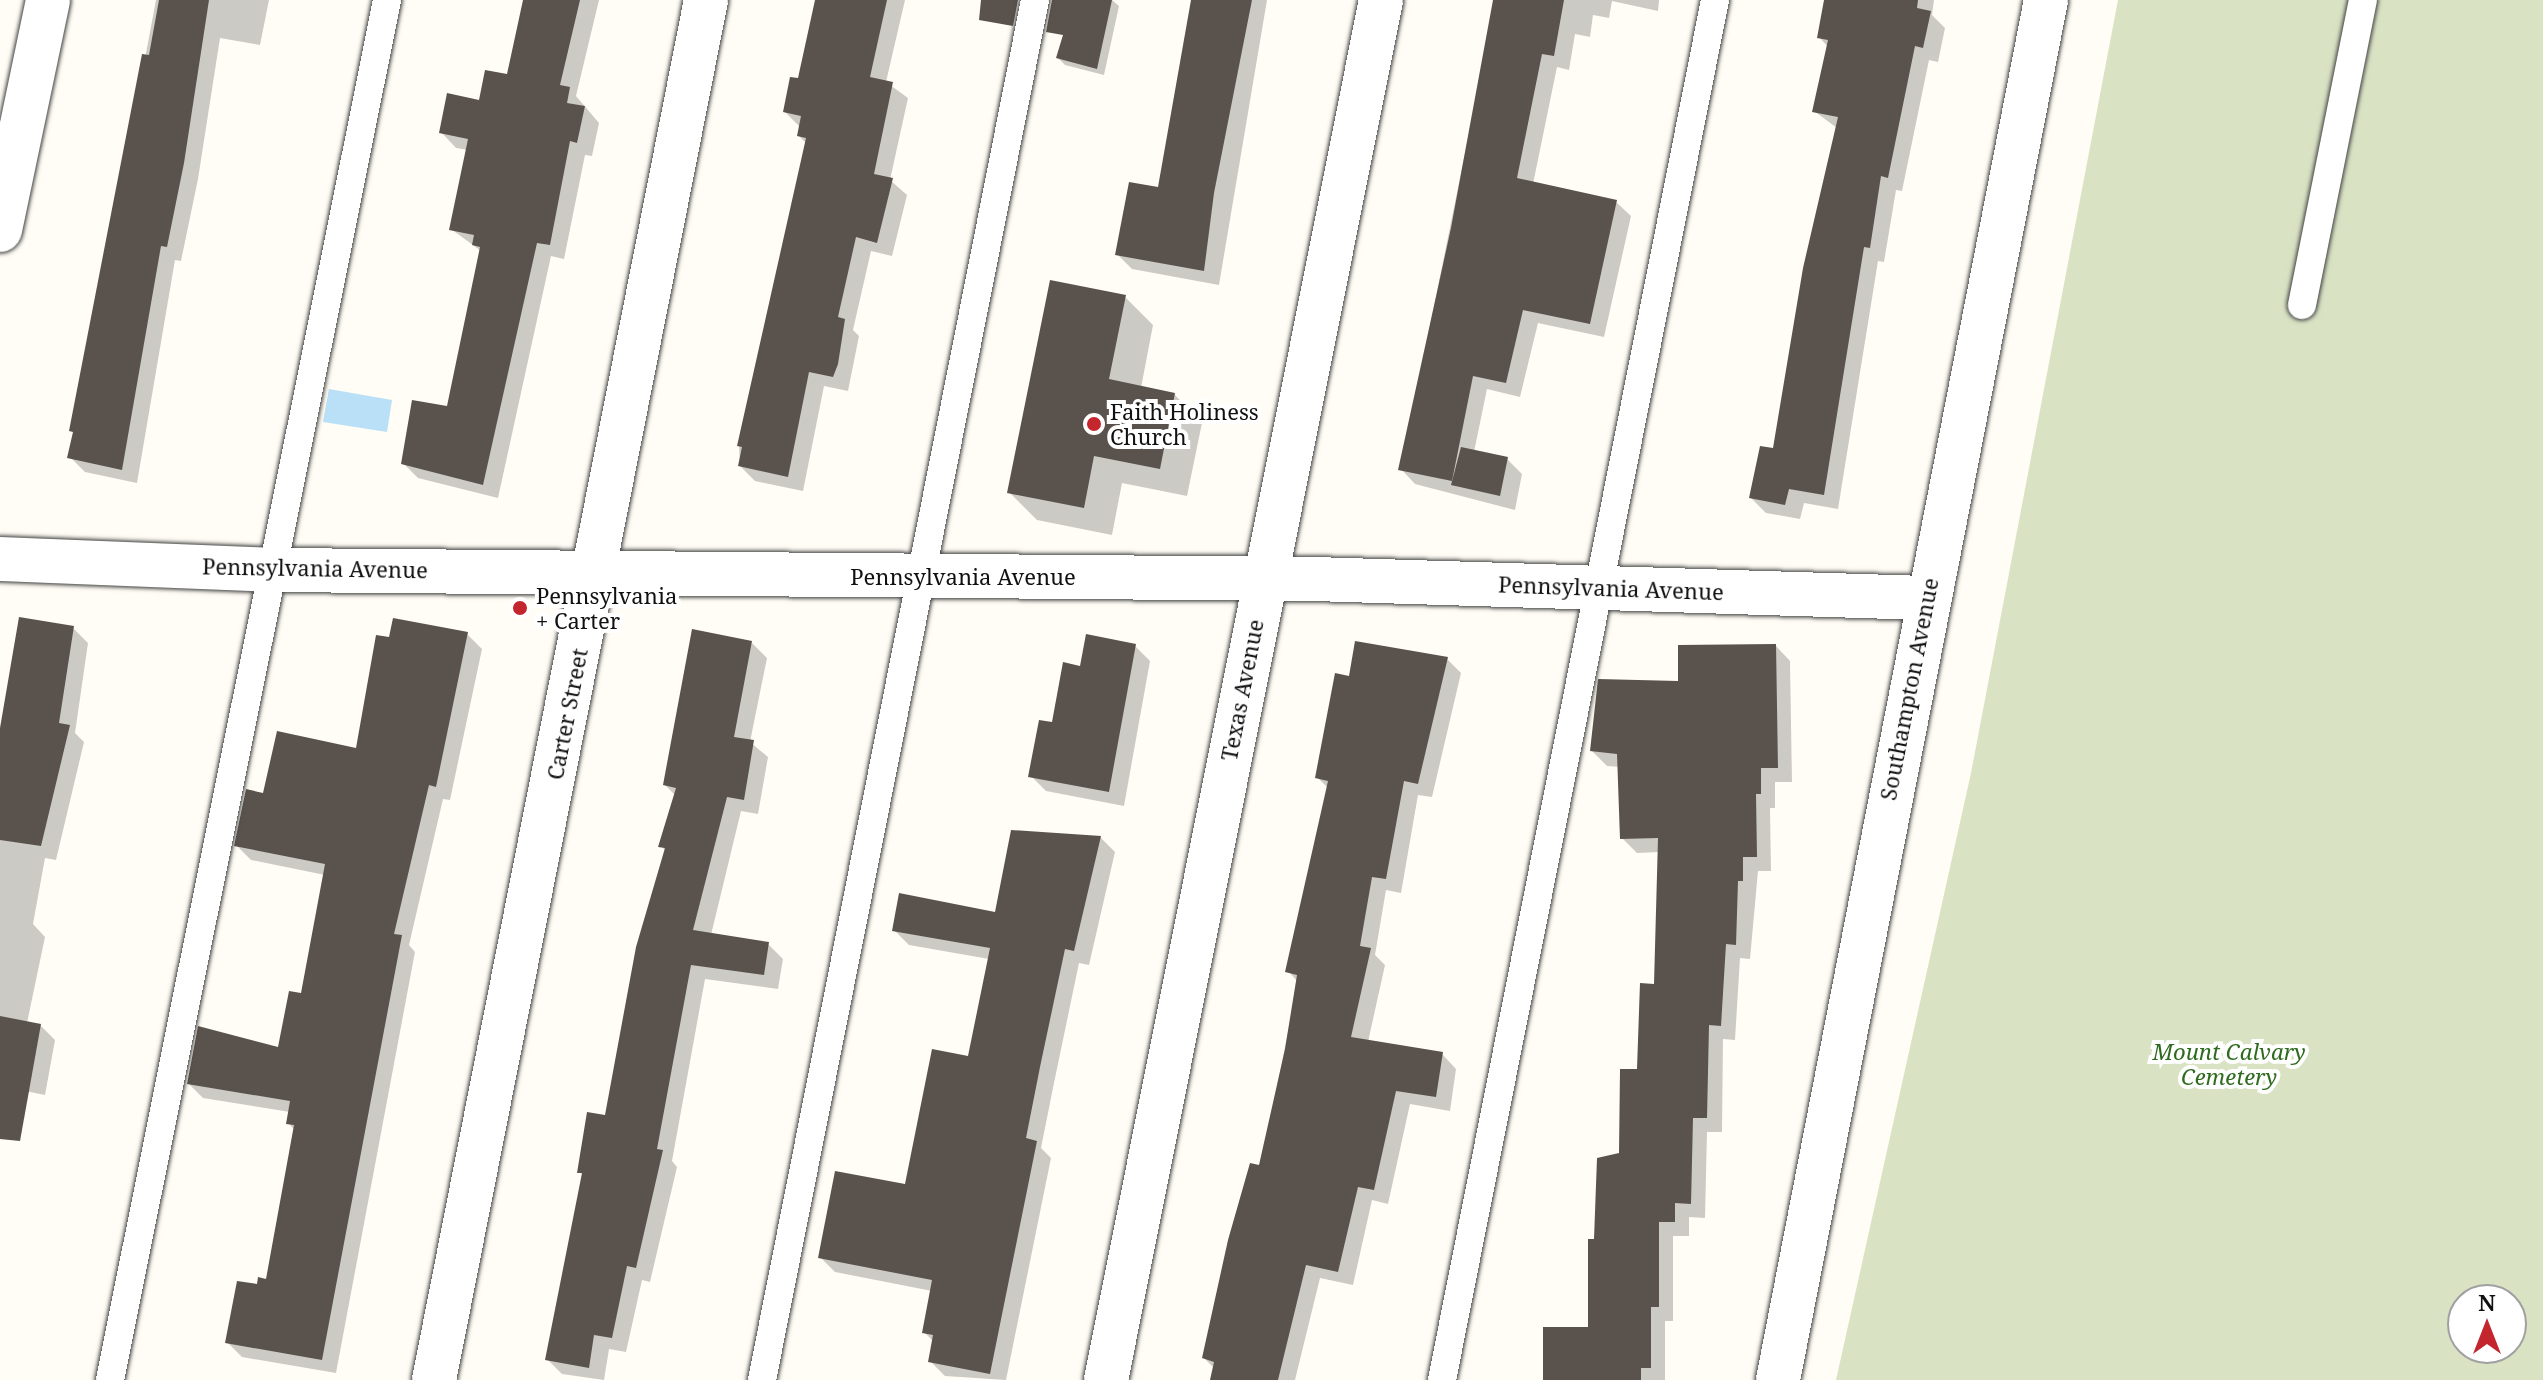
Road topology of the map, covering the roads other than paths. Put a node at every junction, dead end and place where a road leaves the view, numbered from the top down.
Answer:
1 (48, 0) edge
2 (387, 0) edge
3 (706, 0) edge
4 (1035, 0) edge
5 (1381, 0) edge
6 (1715, 0) edge
7 (2046, 0) edge
8 (2363, 0) edge
9 (0, 230) edge
10 (2302, 305) dead end
11 (0, 559) edge
12 (273, 570) junction
13 (595, 570) junction
14 (922, 578) junction
15 (1266, 578) junction
16 (1599, 588) junction
17 (1926, 598) junction
18 (110, 1380) edge
19 (434, 1380) edge
20 (762, 1380) edge
21 (1106, 1380) edge
22 (1442, 1380) edge
23 (1778, 1380) edge

1 - 9 street
2 - 12 lane
3 - 13 street, Carter Street
4 - 14 lane
5 - 15 street, Texas Avenue
6 - 16 lane
7 - 17 street, Southampton Avenue
8 - 10 lane
11 - 12 street, Pennsylvania Avenue
12 - 13 street, Pennsylvania Avenue
12 - 18 lane
13 - 14 street, Pennsylvania Avenue
13 - 19 street, Carter Street
14 - 15 street, Pennsylvania Avenue
14 - 20 lane
15 - 16 street, Pennsylvania Avenue
15 - 21 street, Texas Avenue
16 - 17 street, Pennsylvania Avenue
16 - 22 lane
17 - 23 street, Southampton Avenue

